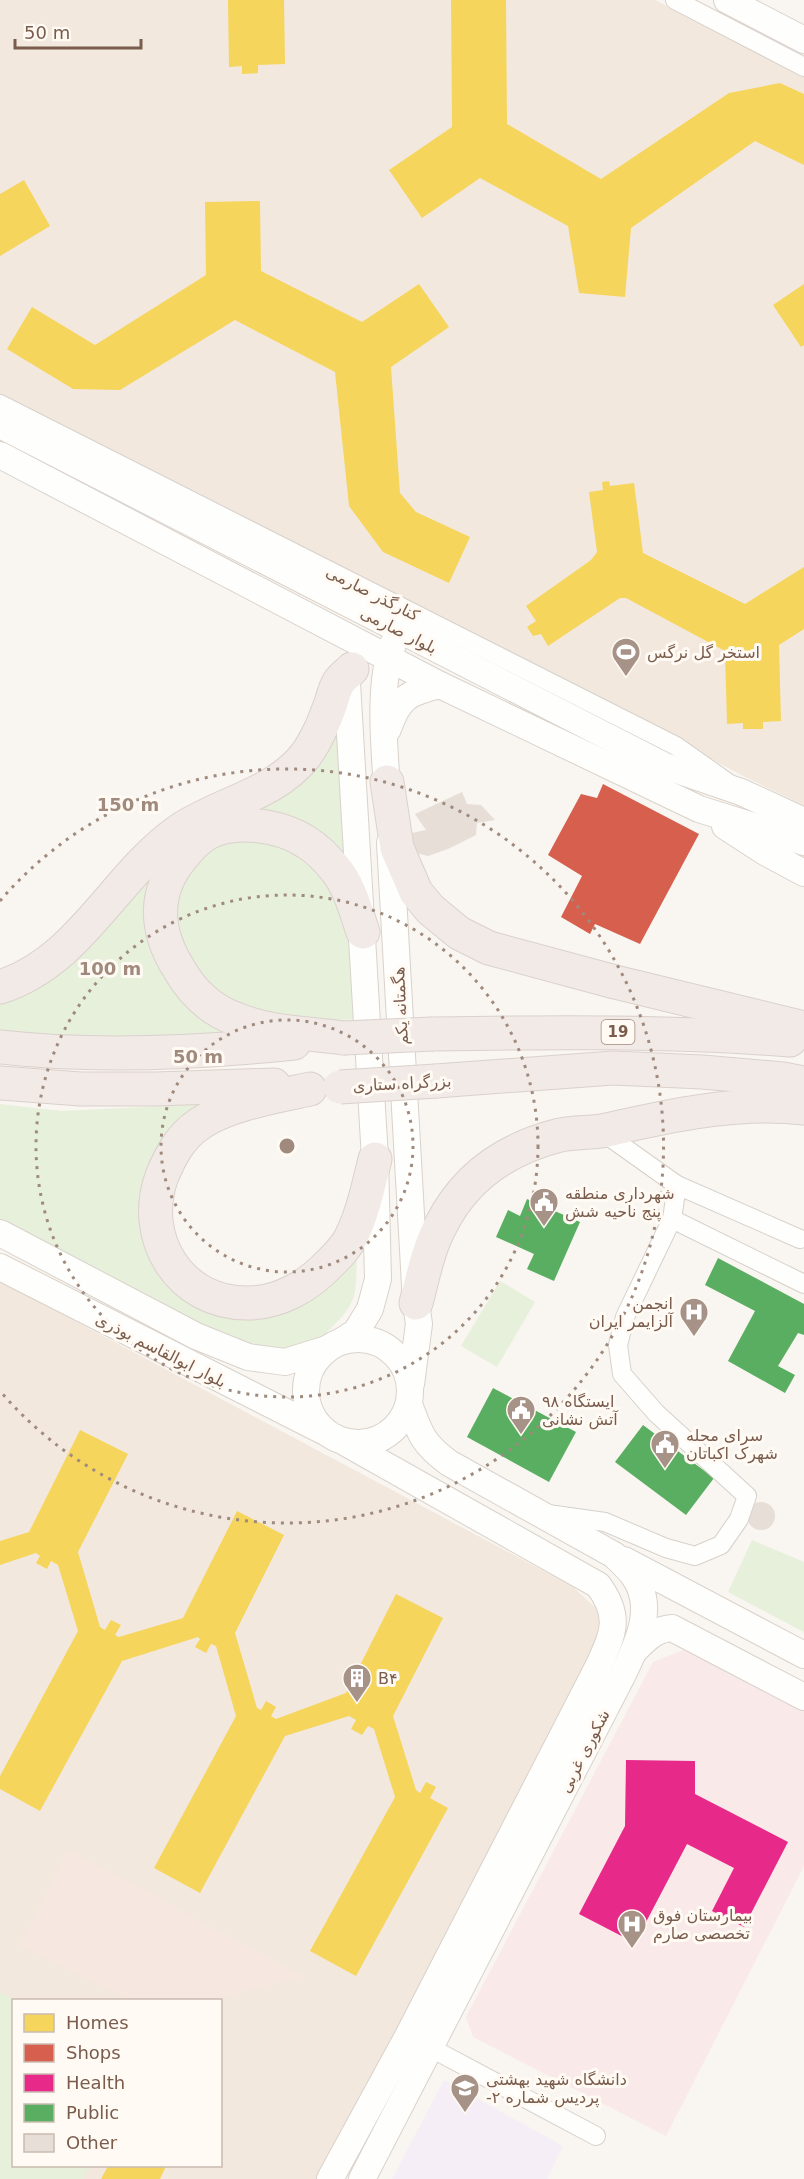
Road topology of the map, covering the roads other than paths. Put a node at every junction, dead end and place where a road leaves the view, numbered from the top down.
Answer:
1 (675, 0) edge
2 (727, 0) edge
3 (804, 40) edge
4 (804, 67) edge
5 (7, 423) edge
6 (7, 458) edge
7 (370, 615) junction
8 (398, 630) junction
9 (387, 657) junction
10 (355, 658) junction
11 (440, 685) junction
12 (385, 738) junction
13 (387, 782) junction
14 (741, 792) junction
15 (699, 809) junction
16 (804, 821) edge
17 (804, 842) edge
18 (804, 873) edge
19 (363, 932) junction
20 (0, 987) edge
21 (804, 1028) edge
22 (343, 1038) junction
23 (804, 1041) edge
24 (0, 1047) edge
25 (0, 1083) edge
26 (804, 1083) edge
27 (325, 1088) junction
28 (804, 1108) edge
29 (601, 1131) junction
30 (375, 1159) junction
31 (677, 1185) junction
32 (672, 1219) junction
33 (0, 1233) edge
34 (800, 1239) dead end
35 (0, 1267) edge
36 (804, 1284) edge
37 (106, 1289) junction
38 (416, 1303) junction
39 (91, 1315) junction
40 (334, 1345) junction
41 (410, 1394) junction
42 (323, 1431) junction
43 (346, 1443) junction
44 (540, 1512) junction
45 (614, 1555) junction
46 (636, 1649) junction
47 (804, 1655) edge
48 (804, 1698) edge
49 (408, 2036) junction
50 (431, 2048) junction
51 (596, 2136) dead end
52 (330, 2179) edge
53 (362, 2179) edge

1 - 4 street
2 - 3 street
5 - 6 street
5 - 7 street, بلوار صارمی
5 - 14 street, کنارگذر صارمی
6 - 10 street, بلوار صارمی
7 - 8 street, بلوار صارمی
7 - 10 street, هگمتانه یکم
8 - 9 street, هگمتانه یکم
8 - 14 street, بلوار صارمی
9 - 10 street, بلوار صارمی
9 - 11 street, بلوار صارمی
9 - 12 street, هگمتانه یکم
10 - 19 street, هگمتانه یکم
10 - 20 highway
11 - 12 street
11 - 15 street, بلوار صارمی
12 - 13 street, هگمتانه یکم
13 - 21 highway
13 - 38 street, هگمتانه یکم
14 - 16 street, بلوار صارمی
15 - 17 street, بلوار صارمی
15 - 18 street
19 - 22 highway
19 - 30 street, هگمتانه یکم
22 - 23 highway, 19, bridge
22 - 24 highway, 19
25 - 27 highway, بزرگراه ستاری / 19
26 - 27 highway, بزرگراه ستاری / 19, bridge
27 - 30 highway
28 - 29 highway
29 - 31 street
29 - 38 highway
30 - 40 street, هگمتانه یکم
31 - 32 street
31 - 34 street
32 - 36 street
32 - 44 street
33 - 37 street, بلوار ابوالقاسم بوذری
35 - 39 street, بلوار ابوالقاسم بوذری
37 - 39 street
37 - 40 street, بلوار ابوالقاسم بوذری
38 - 41 street, هگمتانه یکم
39 - 42 street, بلوار ابوالقاسم بوذری
40 - 41 street
40 - 42 street
41 - 43 street
41 - 44 street, شکوری غربی
42 - 43 street
43 - 49 street, شکوری غربی
44 - 45 street, شکوری غربی
45 - 46 street, شکوری غربی
45 - 47 street
46 - 48 street
46 - 50 street, شکوری غربی
49 - 50 street
49 - 52 street, شکوری غربی
50 - 51 street
50 - 53 street, شکوری غربی

